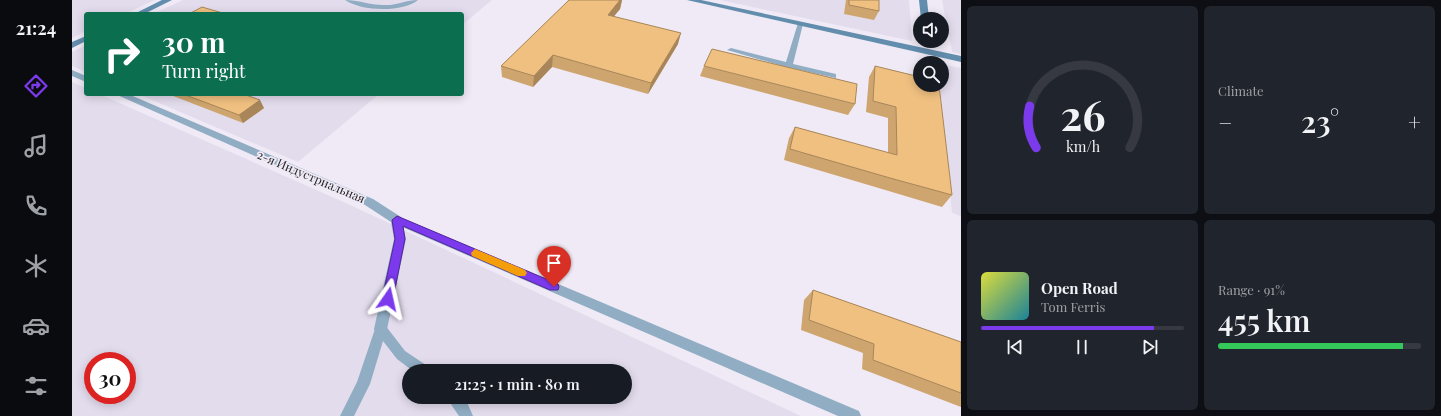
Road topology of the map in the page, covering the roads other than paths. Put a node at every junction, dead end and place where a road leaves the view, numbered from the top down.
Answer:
1 (168, 0) edge
2 (348, 0) edge
3 (415, 0) edge
4 (691, 0) edge
5 (923, 0) edge
6 (142, 12) edge
7 (924, 12) edge
8 (800, 24) junction
9 (84, 39) edge
10 (72, 45) edge
11 (928, 48) edge
12 (730, 50) dead end
13 (929, 52) junction
14 (961, 59) edge
15 (789, 65) junction
16 (72, 73) edge
17 (833, 76) dead end
18 (84, 78) edge
19 (125, 96) edge
20 (397, 220) junction
21 (381, 329) junction
22 (414, 364) edge
23 (461, 404) edge
24 (347, 416) edge
25 (466, 416) edge
26 (854, 416) edge

1 - 6 main road
2 - 3 lane
4 - 8 main road
5 - 7 main road
8 - 13 main road
8 - 15 lane
9 - 10 main road
11 - 13 main road
12 - 15 lane
13 - 14 main road
15 - 17 lane
16 - 18 street
19 - 20 street, 2-я Индустриальная
20 - 21 street
20 - 26 lane
21 - 22 lane
21 - 24 lane
23 - 25 lane

